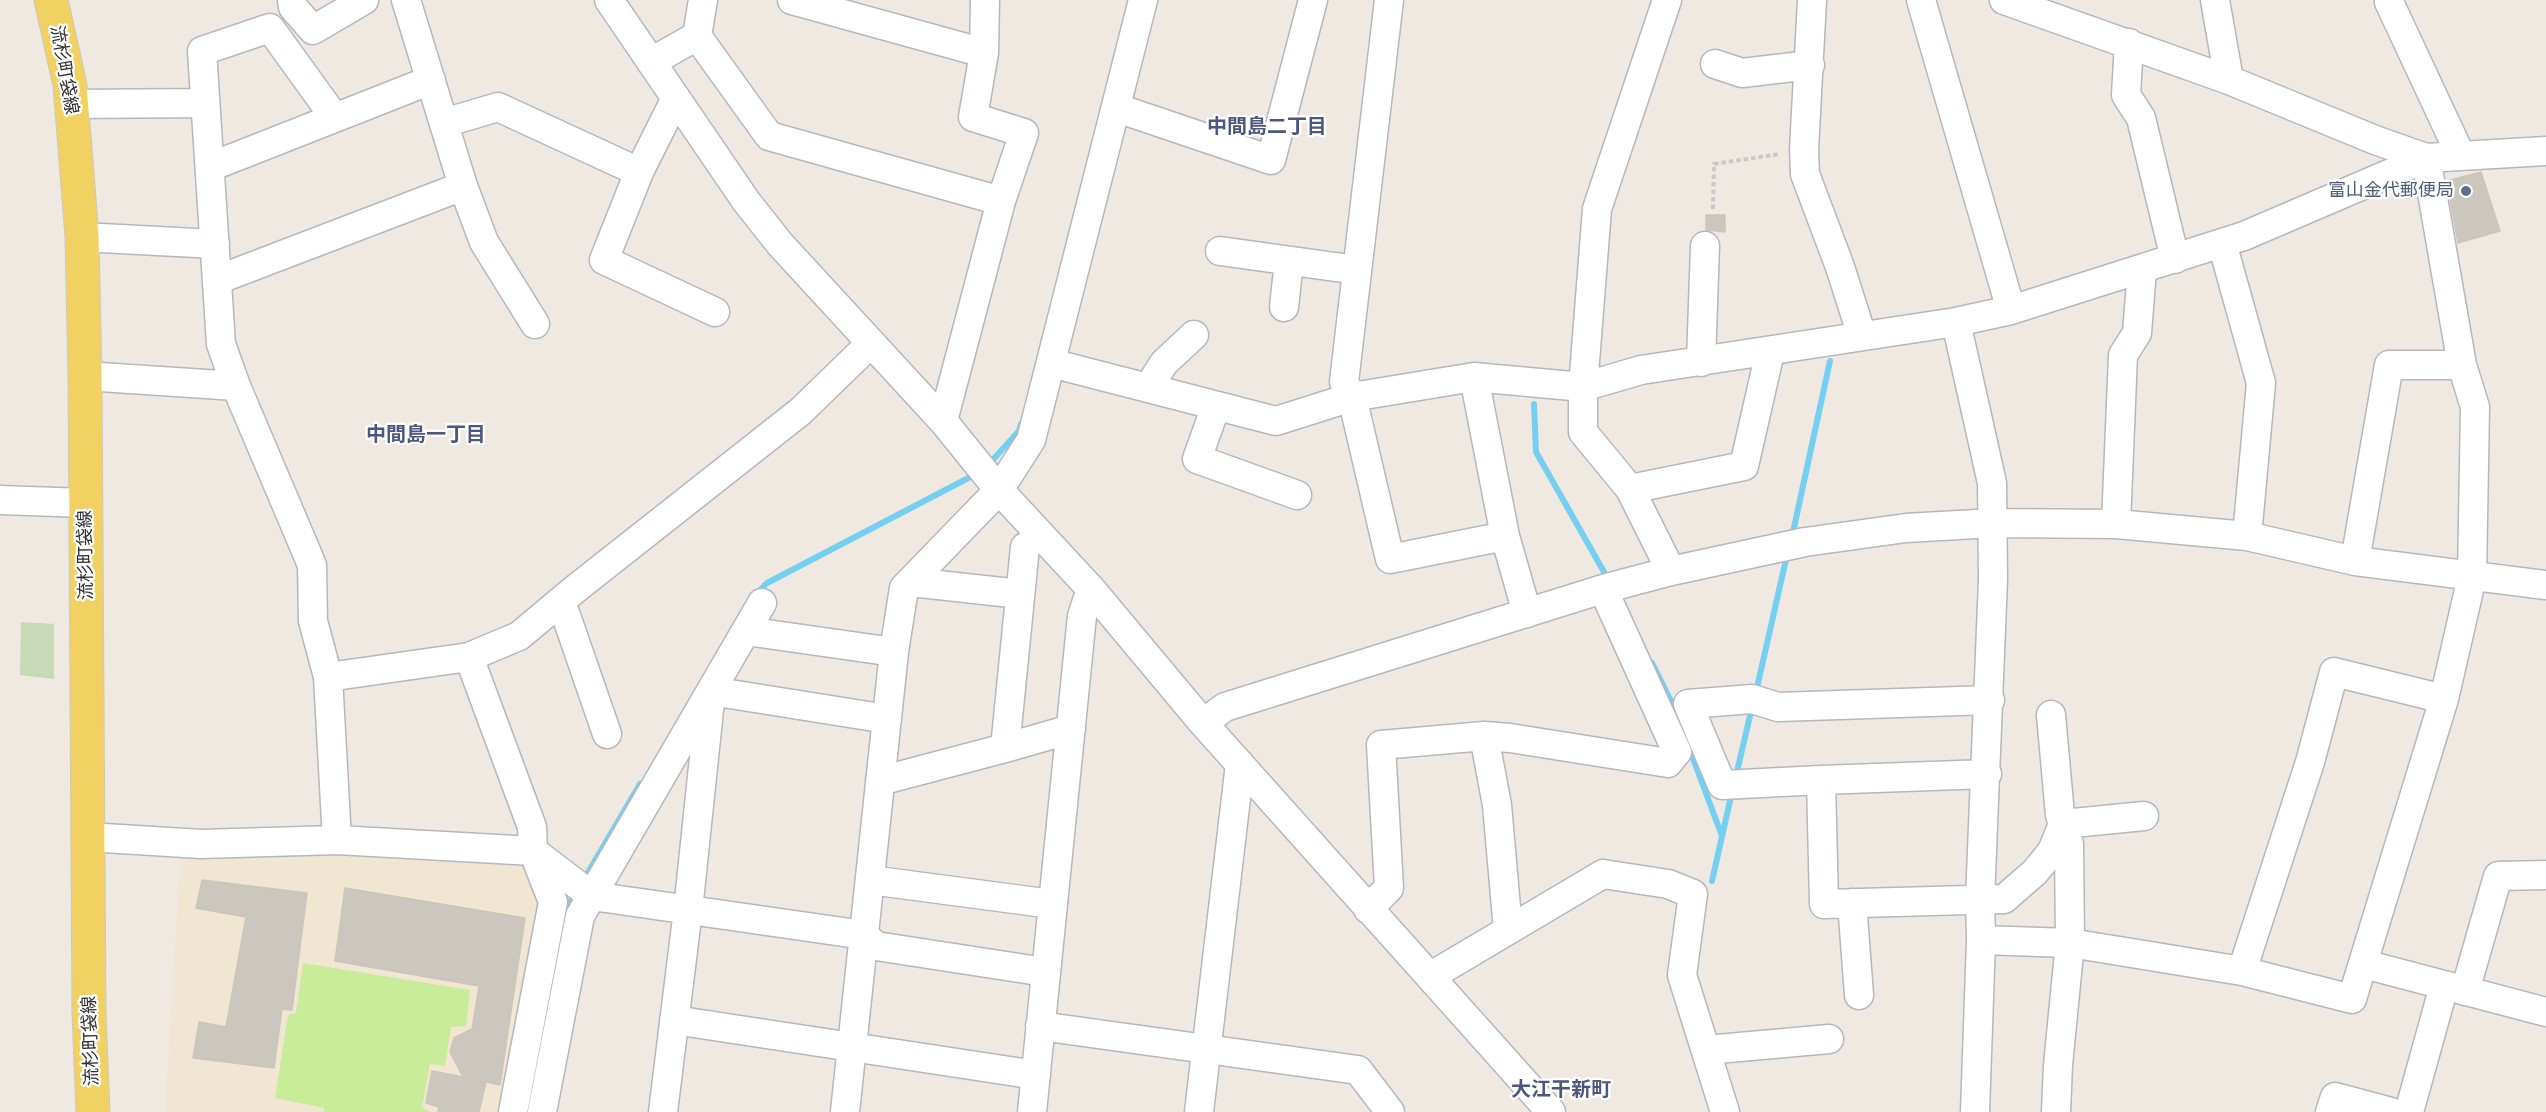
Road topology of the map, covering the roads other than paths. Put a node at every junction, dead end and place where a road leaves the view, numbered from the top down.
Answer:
1 (51, 0) edge
2 (292, 0) edge
3 (364, 0) edge
4 (406, 0) edge
5 (609, 0) edge
6 (703, 0) edge
7 (792, 0) edge
8 (985, 0) edge
9 (1143, 0) edge
10 (1313, 0) edge
11 (1389, 0) edge
12 (1667, 0) edge
13 (1812, 0) edge
14 (1921, 0) edge
15 (2004, 0) edge
16 (2215, 0) edge
17 (2392, 1) edge
18 (697, 36) junction
19 (2129, 43) junction
20 (984, 53) junction
21 (651, 62) junction
22 (1715, 64) dead end
23 (1810, 65) junction
24 (2229, 80) junction
25 (431, 81) junction
26 (676, 98) junction
27 (72, 104) junction
28 (206, 104) junction
29 (1117, 108) junction
30 (335, 118) junction
31 (444, 123) junction
32 (2546, 151) edge
33 (2461, 156) junction
34 (2426, 158) junction
35 (210, 167) junction
36 (639, 172) junction
37 (463, 186) junction
38 (1001, 201) junction
39 (82, 237) junction
40 (2222, 243) junction
41 (215, 244) junction
42 (1705, 246) dead end
43 (1220, 251) dead end
44 (2175, 259) junction
45 (1289, 261) junction
46 (1358, 270) junction
47 (2142, 270) junction
48 (217, 280) junction
49 (1284, 307) dead end
50 (2011, 310) junction
51 (715, 312) dead end
52 (1956, 322) junction
53 (535, 324) dead end
54 (1194, 335) dead end
55 (1862, 336) junction
56 (870, 344) junction
57 (1770, 352) junction
58 (1701, 362) junction
59 (1051, 363) junction
60 (2462, 365) junction
61 (85, 376) junction
62 (1474, 376) junction
63 (236, 386) junction
64 (1583, 387) junction
65 (1148, 388) junction
66 (1352, 397) junction
67 (1216, 406) junction
68 (943, 421) junction
69 (1630, 489) junction
70 (999, 490) junction
71 (1297, 495) dead end
72 (0, 500) edge
73 (85, 503) junction
74 (1993, 523) junction
75 (2116, 524) junction
76 (1505, 536) junction
77 (2247, 536) junction
78 (1024, 547) dead end
79 (2355, 561) junction
80 (1671, 571) junction
81 (2472, 577) junction
82 (911, 582) junction
83 (2546, 585) edge
84 (1090, 588) junction
85 (1603, 589) junction
86 (1020, 594) junction
87 (561, 601) junction
88 (762, 603) dead end
89 (1527, 613) junction
90 (746, 631) junction
91 (894, 652) junction
92 (469, 657) junction
93 (328, 677) junction
94 (711, 691) junction
95 (2444, 699) junction
96 (1990, 700) junction
97 (2051, 715) dead end
98 (887, 719) junction
99 (1203, 723) junction
100 (1071, 729) junction
101 (607, 734) dead end
102 (1484, 736) junction
103 (1005, 748) junction
104 (1240, 764) junction
105 (1987, 774) junction
106 (1821, 780) junction
107 (880, 781) junction
108 (2144, 816) dead end
109 (2063, 824) junction
110 (88, 837) junction
111 (337, 840) junction
112 (533, 851) junction
113 (2546, 875) edge
114 (870, 880) junction
115 (592, 896) junction
116 (1980, 900) junction
117 (1852, 903) junction
118 (1052, 904) junction
119 (1368, 909) junction
120 (688, 910) junction
121 (1508, 930) junction
122 (864, 935) junction
123 (1981, 940) junction
124 (2070, 944) junction
125 (2364, 964) junction
126 (2242, 971) junction
127 (1045, 972) junction
128 (1431, 976) junction
129 (2455, 989) junction
130 (1859, 995) dead end
131 (2546, 1012) edge
132 (675, 1020) junction
133 (1040, 1026) junction
134 (1829, 1039) dead end
135 (852, 1047) junction
136 (1207, 1050) junction
137 (1706, 1050) junction
138 (1036, 1075) junction
139 (1385, 1109) edge
140 (93, 1112) edge
141 (513, 1112) edge
142 (542, 1112) edge
143 (663, 1112) edge
144 (844, 1112) edge
145 (1032, 1112) edge
146 (1199, 1112) edge
147 (1551, 1112) edge
148 (1725, 1112) edge
149 (1975, 1112) edge
150 (2056, 1112) edge
151 (2330, 1112) edge
152 (2391, 1112) edge
153 (2409, 1112) edge

1 - 27 main road, 流杉町袋線
2 - 3 street
4 - 25 street
5 - 21 street
6 - 18 street
7 - 20 street
8 - 20 street
9 - 29 street
10 - 29 street
11 - 46 street
12 - 64 street
13 - 23 street
14 - 50 street
15 - 19 street
16 - 24 street
17 - 33 street
18 - 21 street
18 - 38 street
19 - 24 street
19 - 44 street
20 - 38 street
21 - 26 street
22 - 23 street
23 - 55 street
24 - 34 street
25 - 30 street
25 - 31 street
26 - 36 street
26 - 56 street
27 - 28 street
27 - 39 main road, 流杉町袋線
28 - 30 street
28 - 35 street
29 - 59 street
30 - 35 street
31 - 36 street
31 - 37 street
32 - 33 street
33 - 34 street
34 - 40 street
34 - 60 street
35 - 41 street
36 - 51 street
37 - 48 street
37 - 53 street
38 - 68 street
39 - 41 street
39 - 61 main road, 流杉町袋線
40 - 44 street
40 - 77 street
41 - 48 street
42 - 58 street
43 - 45 street
44 - 47 street
45 - 46 street
45 - 49 street
46 - 66 street
47 - 50 street
47 - 75 street
48 - 63 street
50 - 52 street
52 - 55 street
52 - 74 street
54 - 65 street
55 - 57 street
56 - 68 street
56 - 87 street
57 - 58 street
57 - 69 street
58 - 64 street
59 - 65 street
59 - 70 street
60 - 79 street
60 - 81 street
61 - 63 street
61 - 73 main road, 流杉町袋線
62 - 64 street
62 - 66 street
62 - 76 street
63 - 93 street
64 - 69 street
65 - 67 street
66 - 67 street
66 - 76 street
67 - 71 street
68 - 70 street
69 - 80 street
70 - 82 street
70 - 84 street
72 - 73 street
73 - 110 main road, 流杉町袋線
74 - 75 street
74 - 80 street
74 - 96 street
75 - 77 street
76 - 89 street
77 - 79 street
78 - 86 street
79 - 81 street
80 - 85 street
81 - 83 street
81 - 95 street
82 - 86 street
82 - 91 street
84 - 99 street
84 - 100 street
85 - 89 street
85 - 102 street
86 - 103 street
87 - 92 street
87 - 101 street
88 - 90 street
89 - 99 street
90 - 91 street
90 - 94 street
91 - 98 street
92 - 93 street
92 - 112 street
93 - 111 street
94 - 98 street
94 - 115 street
94 - 120 street
95 - 125 street
95 - 126 street
96 - 105 street
96 - 106 street
97 - 109 street
98 - 107 street
99 - 104 street
100 - 103 street
100 - 118 street
102 - 119 street
102 - 121 street
103 - 107 street
104 - 119 street
104 - 136 street
105 - 106 street
105 - 116 street
106 - 117 street
107 - 114 street
108 - 109 street
109 - 116 street
109 - 124 street
110 - 111 street
110 - 140 main road, 流杉町袋線
111 - 112 street
112 - 115 street
112 - 141 street
113 - 129 street
114 - 118 street
114 - 122 street
115 - 120 street
115 - 142 street
116 - 117 street
116 - 123 street
117 - 130 street
118 - 127 street
119 - 128 street
120 - 122 street
120 - 132 street
121 - 128 street
121 - 137 street
122 - 127 street
122 - 135 street
123 - 124 street
123 - 149 street
124 - 126 street
124 - 150 street
125 - 126 street
125 - 129 street
127 - 133 street
128 - 147 street
129 - 131 street
129 - 153 street
132 - 135 street
132 - 143 street
133 - 136 street
133 - 138 street
134 - 137 street
135 - 138 street
135 - 144 street
136 - 139 street
136 - 146 street
137 - 148 street
138 - 145 street
151 - 152 street

